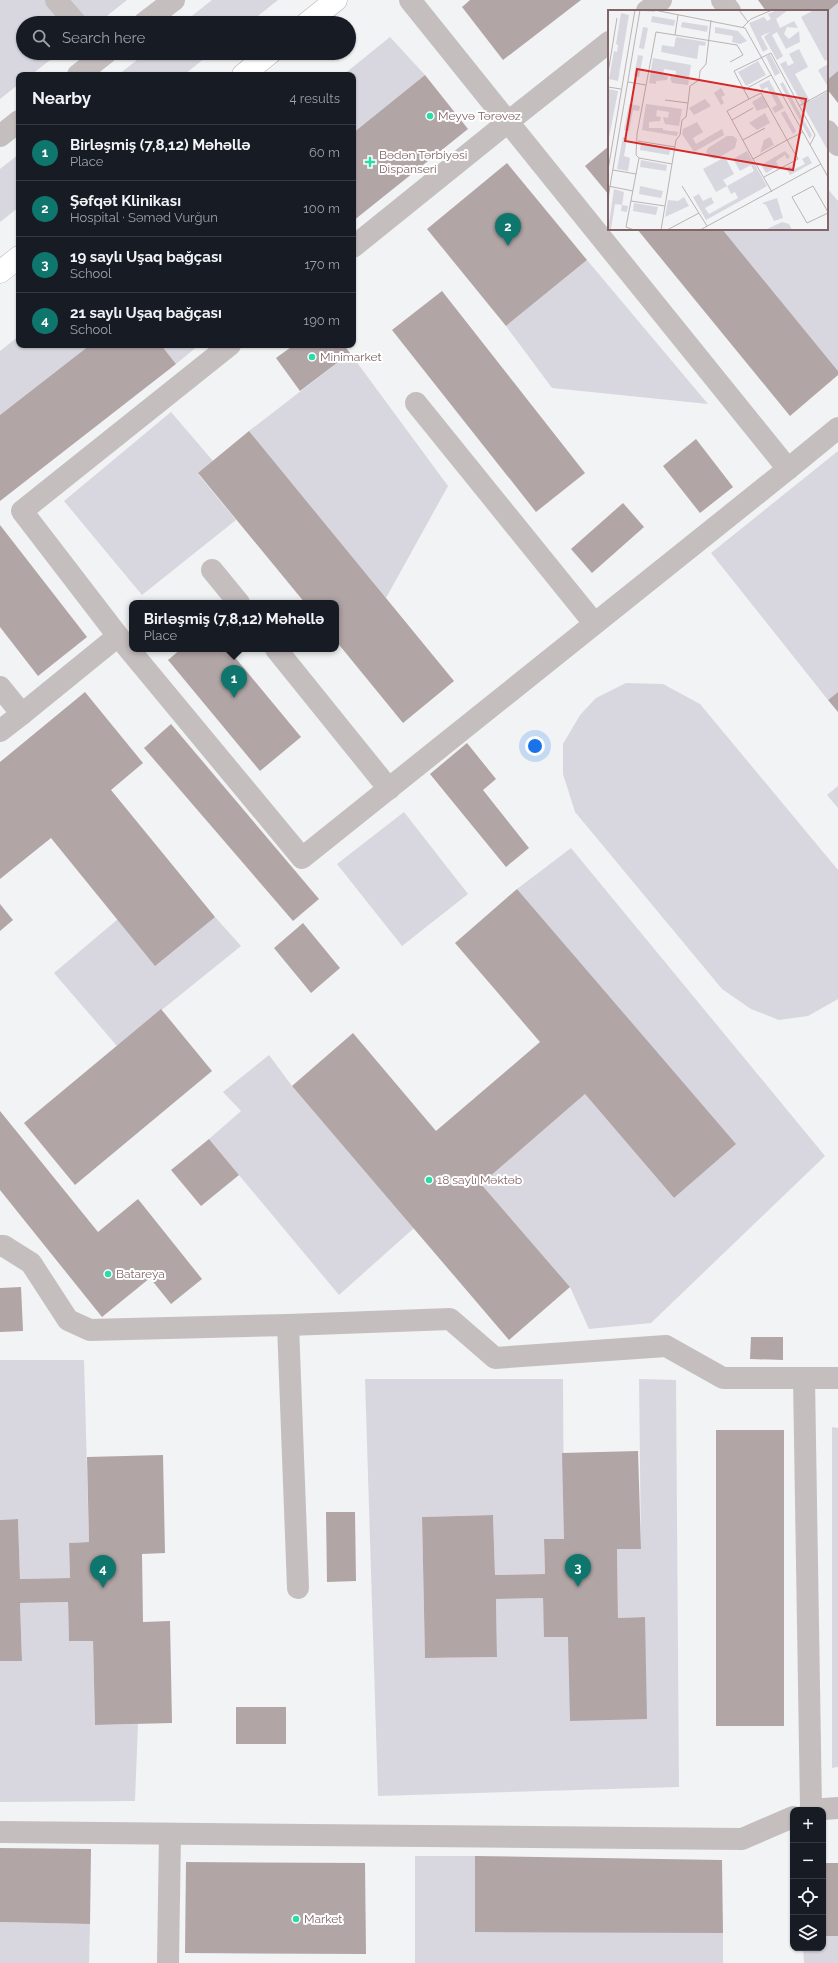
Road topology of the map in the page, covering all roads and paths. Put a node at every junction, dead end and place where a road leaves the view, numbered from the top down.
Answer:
1 (56, 0) edge
2 (174, 0) edge
3 (336, 0) edge
4 (410, 0) edge
5 (661, 0) edge
6 (722, 0) edge
7 (648, 10) edge
8 (729, 10) edge
9 (70, 16) edge
10 (153, 16) edge
11 (316, 16) edge
12 (608, 43) edge
13 (96, 60) edge
14 (261, 60) edge
15 (82, 72) edge
16 (247, 72) edge
17 (508, 122) junction
18 (16, 123) edge
19 (828, 132) edge
20 (0, 136) edge
21 (838, 145) edge
22 (356, 245) edge
23 (16, 259) edge
24 (0, 272) edge
25 (226, 348) edge
26 (416, 403) dead end
27 (838, 428) edge
28 (788, 469) junction
29 (212, 570) dead end
30 (237, 600) edge
31 (594, 623) junction
32 (118, 636) junction
33 (129, 649) edge
34 (131, 652) edge
35 (278, 652) edge
36 (0, 687) edge
37 (22, 714) junction
38 (0, 731) edge
39 (389, 789) junction
40 (0, 1246) edge
41 (288, 1325) junction
42 (804, 1378) junction
43 (838, 1378) edge
44 (298, 1588) dead end
45 (810, 1807) edge
46 (838, 1808) edge
47 (826, 1809) edge
48 (790, 1818) edge
49 (0, 1832) edge
50 (170, 1834) junction
51 (168, 1963) edge

1 - 9 lane
2 - 10 lane
3 - 11 main road
4 - 17 lane
5 - 7 lane
6 - 8 lane
12 - 17 lane
13 - 15 lane
14 - 16 main road
17 - 22 lane
17 - 28 lane
18 - 20 lane
19 - 21 lane
23 - 24 main road
25 - 32 lane
26 - 31 lane
27 - 28 lane
28 - 31 lane
29 - 30 lane
31 - 39 lane
32 - 33 lane
32 - 37 lane
34 - 39 lane
35 - 39 lane
36 - 37 lane
37 - 38 lane
40 - 41 lane
41 - 42 lane
41 - 44 lane
42 - 43 lane
42 - 45 lane
46 - 47 lane
48 - 50 lane
49 - 50 lane
50 - 51 lane

